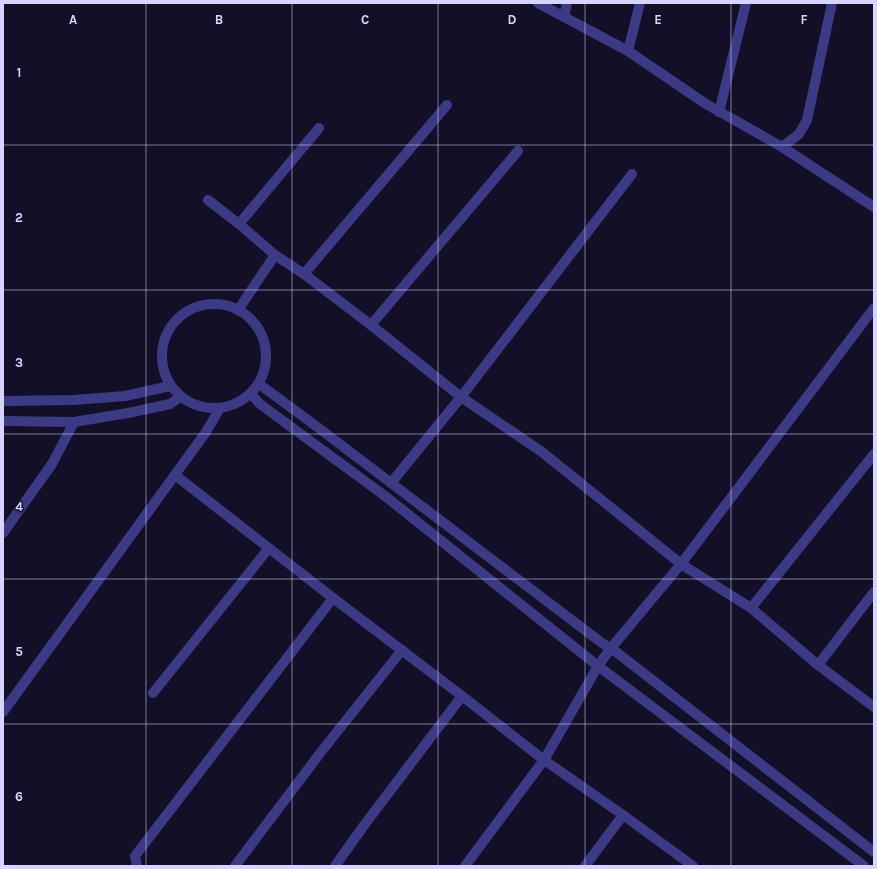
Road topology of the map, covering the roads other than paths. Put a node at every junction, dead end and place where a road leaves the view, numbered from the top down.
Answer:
1 (538, 3) edge
2 (567, 3) edge
3 (640, 3) edge
4 (746, 3) edge
5 (832, 3) edge
6 (564, 17) junction
7 (628, 51) junction
8 (447, 105) dead end
9 (719, 112) junction
10 (319, 128) dead end
11 (782, 148) junction
12 (518, 151) dead end
13 (632, 174) dead end
14 (208, 200) dead end
15 (874, 207) edge
16 (239, 224) junction
17 (275, 255) junction
18 (304, 274) junction
19 (874, 308) edge
20 (238, 310) junction
21 (371, 325) junction
22 (259, 384) junction
23 (170, 386) junction
24 (251, 394) junction
25 (180, 396) junction
26 (461, 397) junction
27 (3, 401) edge
28 (220, 408) junction
29 (3, 421) edge
30 (74, 422) junction
31 (874, 454) edge
32 (174, 475) junction
33 (391, 483) junction
34 (3, 533) edge
35 (269, 548) junction
36 (681, 564) junction
37 (874, 592) edge
38 (333, 598) junction
39 (751, 608) junction
40 (612, 648) junction
41 (402, 650) junction
42 (818, 665) junction
43 (598, 666) junction
44 (152, 693) dead end
45 (462, 696) junction
46 (874, 707) edge
47 (3, 712) edge
48 (544, 760) junction
49 (623, 815) junction
50 (874, 852) edge
51 (136, 866) edge
52 (235, 866) edge
53 (335, 866) edge
54 (465, 866) edge
55 (585, 866) edge
56 (693, 866) edge
57 (864, 866) edge

1 - 6 street
2 - 6 street
3 - 7 street
4 - 9 street
5 - 11 street
6 - 7 street
7 - 9 street
8 - 18 street
9 - 11 street
10 - 16 street
11 - 15 street
12 - 21 street
13 - 26 street
14 - 16 street
16 - 17 street
17 - 18 street
17 - 20 street
18 - 21 street
19 - 36 street
20 - 22 street
20 - 23 street
21 - 26 street
22 - 24 street
22 - 33 street
23 - 25 street
23 - 27 street
24 - 28 street
24 - 43 street
25 - 28 street
25 - 30 street
26 - 33 street
26 - 36 street
28 - 32 street
29 - 30 street
30 - 34 street
31 - 39 street
32 - 35 street
32 - 47 street
33 - 40 street
35 - 38 street
35 - 44 street
36 - 39 street
36 - 40 street
37 - 42 street
38 - 41 street
38 - 51 street
39 - 42 street
40 - 43 street
40 - 50 street
41 - 45 street
41 - 52 street
42 - 46 street
43 - 48 street
43 - 57 street
45 - 48 street
45 - 53 street
48 - 49 street
48 - 54 street
49 - 55 street
49 - 56 street

